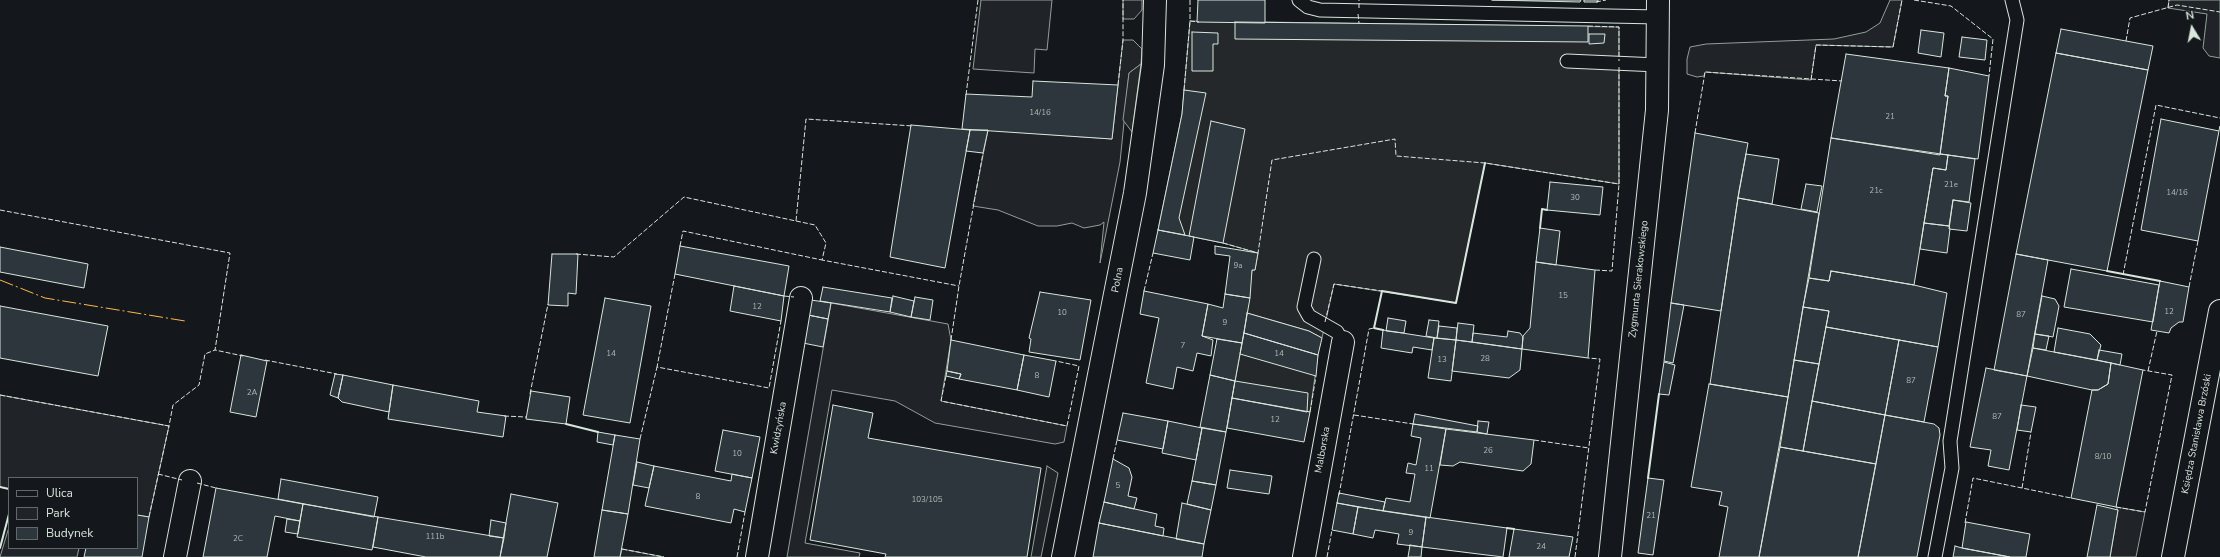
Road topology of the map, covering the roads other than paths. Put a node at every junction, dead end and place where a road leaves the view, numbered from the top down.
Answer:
1 (1155, 0) edge
2 (1299, 0) edge
3 (2012, 0) edge
4 (1658, 8) edge
5 (1567, 61) dead end
6 (1658, 65) junction
7 (1314, 259) dead end
8 (801, 298) dead end
9 (2220, 311) edge
10 (1343, 342) joint
11 (190, 481) dead end
12 (175, 557) edge
13 (757, 557) edge
14 (1063, 557) edge
15 (1304, 557) edge
16 (1610, 557) edge
17 (1935, 557) edge
18 (2173, 557) edge

1 - 14 street, Polna
2 - 4 lane
3 - 17 lane
4 - 6 street, Zygmunta Sierakowskiego
5 - 6 lane
6 - 16 street, Zygmunta Sierakowskiego
7 - 10 lane
8 - 13 street, Kwidzyńska
9 - 18 street, Księdza Stanisława Brzóski
10 - 15 street, Malborska
11 - 12 street

